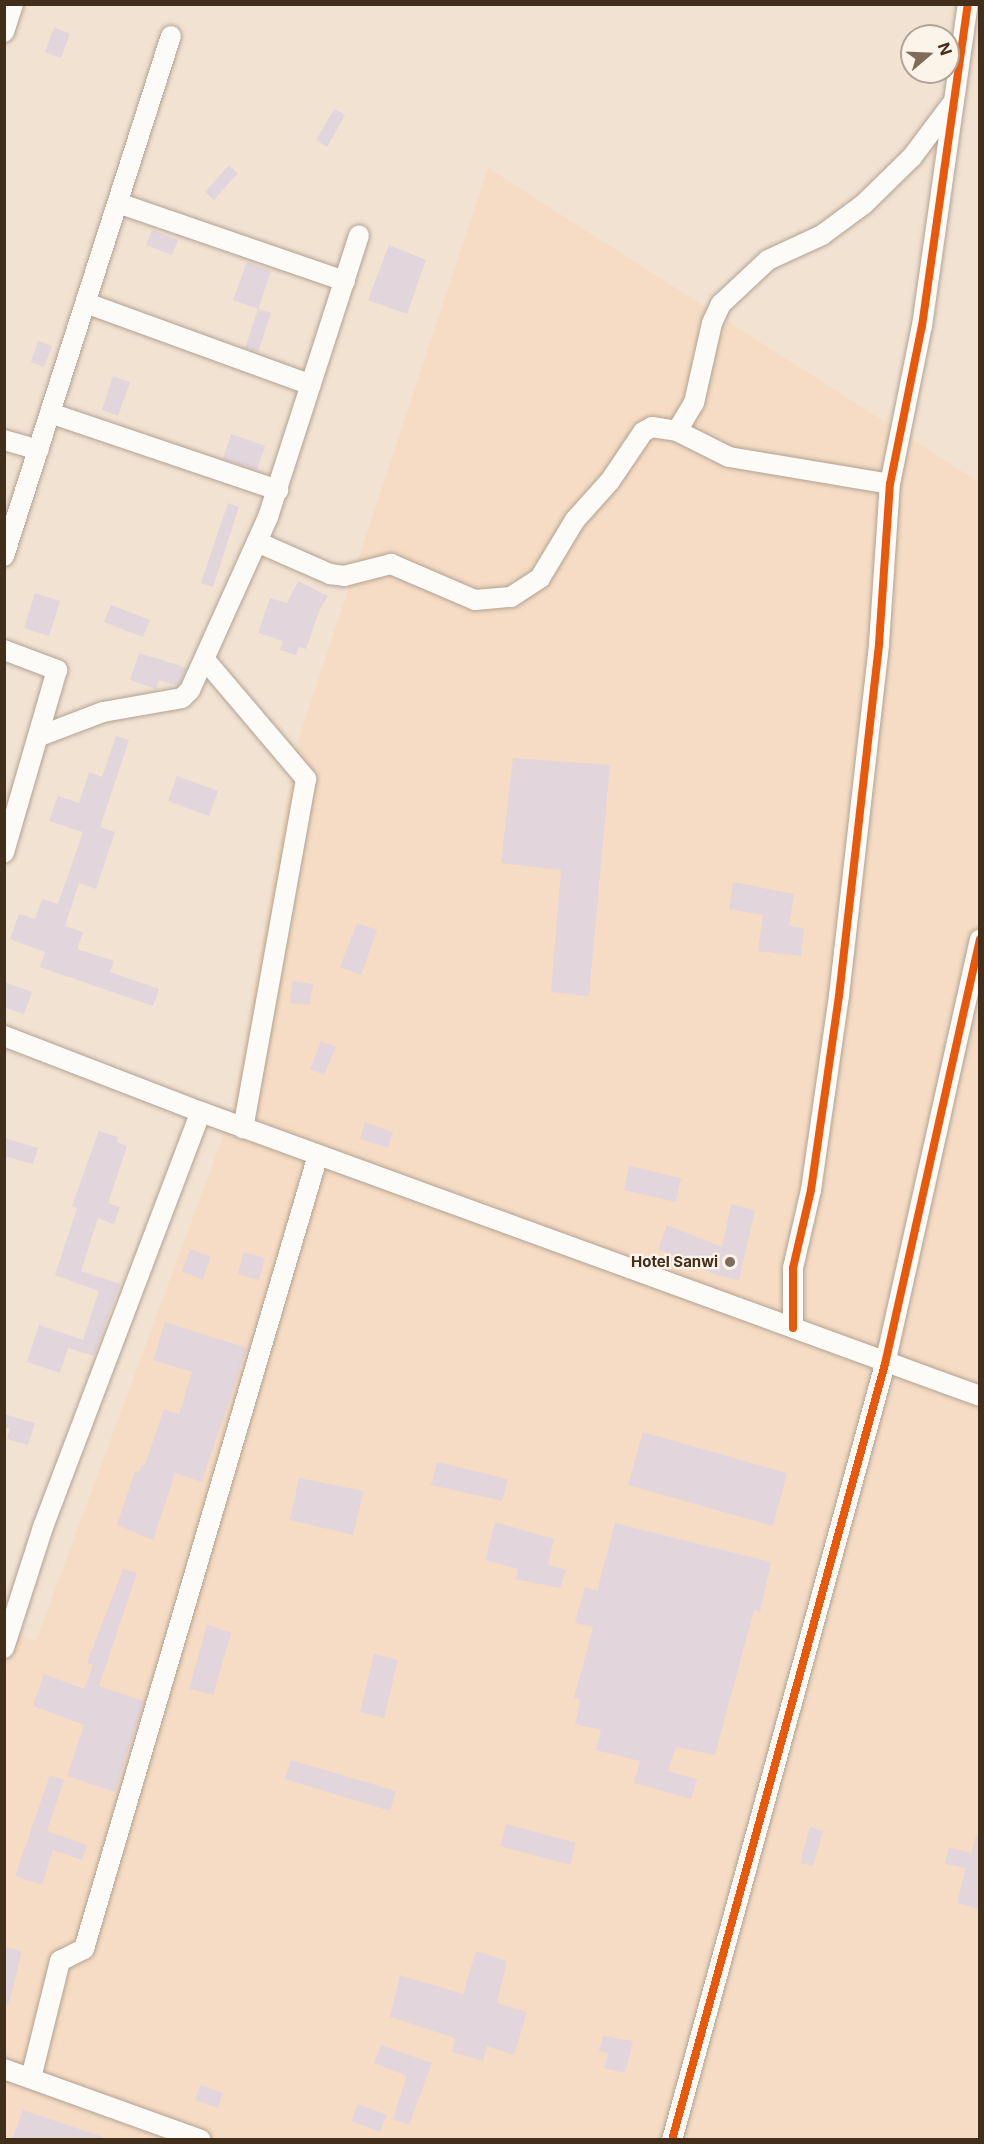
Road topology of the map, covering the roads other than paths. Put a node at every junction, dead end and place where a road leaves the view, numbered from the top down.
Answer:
1 (13, 4) edge
2 (968, 4) edge
3 (4, 32) edge
4 (171, 36) dead end
5 (955, 99) junction
6 (118, 203) junction
7 (359, 235) dead end
8 (345, 280) junction
9 (86, 303) junction
10 (311, 385) junction
11 (50, 413) junction
12 (677, 430) junction
13 (4, 440) edge
14 (39, 450) junction
15 (890, 484) junction
16 (278, 490) junction
17 (257, 542) junction
18 (4, 556) edge
19 (4, 650) edge
20 (206, 661) junction
21 (40, 736) junction
22 (4, 852) edge
23 (980, 940) edge
24 (4, 1036) edge
25 (201, 1113) junction
26 (243, 1128) junction
27 (318, 1155) junction
28 (793, 1328) junction
29 (885, 1364) junction
30 (980, 1396) edge
31 (4, 1648) edge
32 (4, 2069) edge
33 (31, 2078) junction
34 (201, 2139) edge
35 (672, 2139) edge

1 - 3 street
2 - 5 street
4 - 6 street
5 - 12 street
5 - 15 street
6 - 8 street
6 - 9 street
7 - 8 street
8 - 10 street
9 - 10 street
9 - 11 street
10 - 16 street
11 - 14 street
11 - 16 street
12 - 15 street
12 - 17 street
13 - 14 street
14 - 18 street
15 - 28 street
16 - 17 street
17 - 20 street
19 - 21 street
20 - 21 street
20 - 26 street
21 - 22 street
23 - 29 street
24 - 25 street
25 - 26 street
25 - 31 street
26 - 27 street
27 - 28 street
27 - 33 street
28 - 29 street
29 - 30 street
29 - 35 street
32 - 33 street
33 - 34 street

